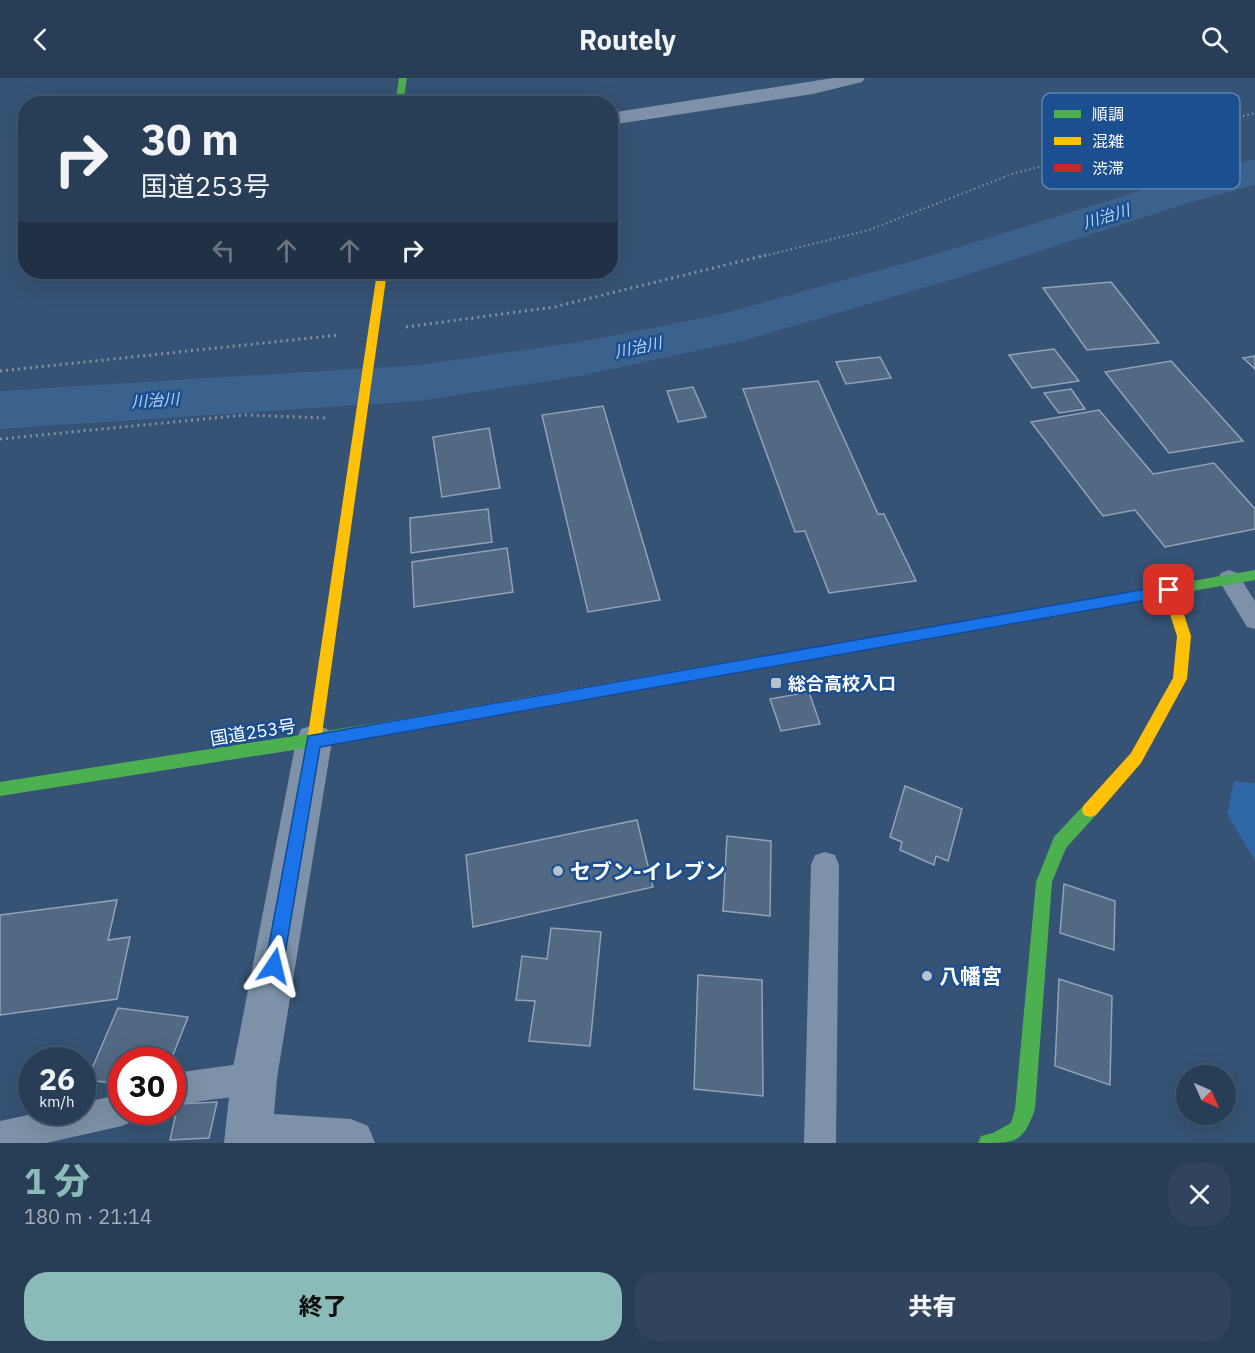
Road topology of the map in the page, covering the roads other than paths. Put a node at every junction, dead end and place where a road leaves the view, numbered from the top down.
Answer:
1 (403, 78) edge
2 (856, 78) edge
3 (400, 96) edge
4 (618, 118) edge
5 (381, 279) edge
6 (1255, 574) edge
7 (1229, 579) junction
8 (1169, 590) junction
9 (1255, 620) edge
10 (314, 741) junction
11 (0, 789) edge
12 (825, 865) dead end
13 (254, 1078) junction
14 (186, 1087) edge
15 (108, 1113) edge
16 (0, 1137) edge
17 (249, 1139) edge
18 (351, 1143) edge
19 (820, 1143) edge
20 (988, 1143) edge

1 - 3 main road
2 - 4 street
5 - 10 main road
6 - 7 main road, 国道253号
7 - 8 main road, 国道253号
7 - 9 lane
8 - 10 main road, 国道253号
8 - 20 main road
10 - 11 main road, 国道253号
10 - 13 street
12 - 19 lane
13 - 14 lane
13 - 17 street
15 - 16 lane
17 - 18 street

